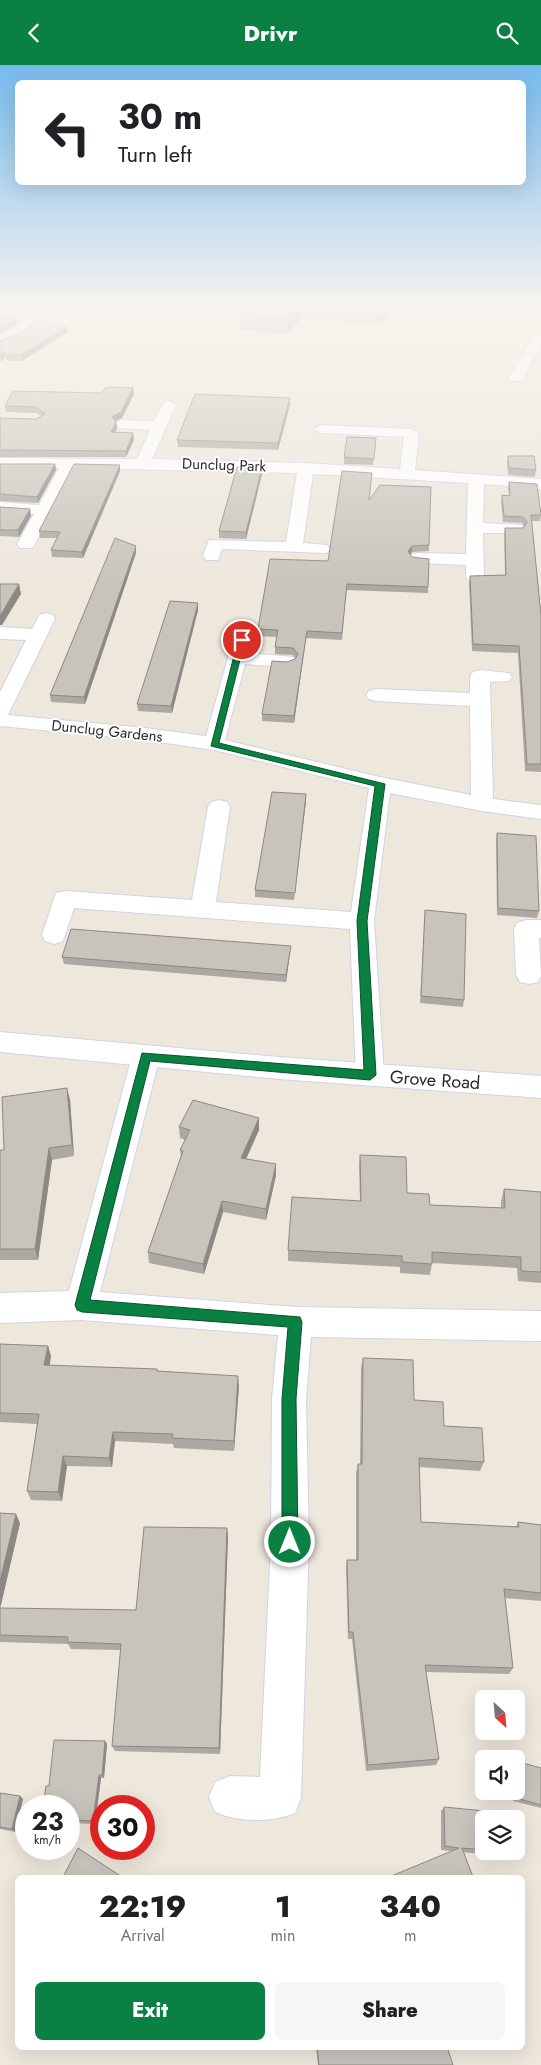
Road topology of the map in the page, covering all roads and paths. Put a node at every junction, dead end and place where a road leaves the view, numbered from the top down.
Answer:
1 (169, 405) dead end
2 (324, 413) dead end
3 (121, 424) dead end
4 (160, 426) junction
5 (0, 463) edge
6 (69, 463) junction
7 (143, 463) junction
8 (306, 468) junction
9 (407, 474) junction
10 (476, 480) junction
11 (541, 484) edge
12 (0, 507) edge
13 (44, 510) junction
14 (474, 528) junction
15 (516, 529) edge
16 (26, 544) dead end
17 (294, 547) junction
18 (321, 549) dead end
19 (212, 556) dead end
20 (418, 558) edge
21 (0, 633) edge
22 (286, 661) edge
23 (502, 677) dead end
24 (376, 695) dead end
25 (480, 699) junction
26 (0, 712) edge
27 (0, 720) edge
28 (214, 745) junction
29 (380, 784) junction
30 (482, 805) junction
31 (219, 807) dead end
32 (541, 812) edge
33 (204, 909) junction
34 (362, 921) junction
35 (541, 929) edge
36 (54, 935) dead end
37 (530, 975) dead end
38 (0, 1042) edge
39 (146, 1056) junction
40 (370, 1075) junction
41 (541, 1087) edge
42 (82, 1305) junction
43 (0, 1308) edge
44 (296, 1322) junction
45 (541, 1326) edge
46 (230, 1797) dead end

1 - 4 street
2 - 9 street
3 - 4 street
4 - 7 street
5 - 6 street, Dunclug Park
6 - 7 street, Dunclug Park
6 - 13 street
7 - 8 street, Dunclug Park
8 - 9 street, Dunclug Park
8 - 17 street
9 - 10 street, Dunclug Park
10 - 11 street, Dunclug Park
10 - 14 street
12 - 13 street
13 - 16 street
14 - 15 street
14 - 20 street
17 - 18 street
17 - 19 street
21 - 26 street
22 - 28 street
23 - 25 street
24 - 25 street
25 - 30 street
27 - 28 street, Dunclug Gardens
28 - 29 street, Dunclug Gardens
29 - 30 street, Dunclug Gardens
29 - 34 street
30 - 32 street, Dunclug Gardens
31 - 33 street
33 - 34 street
33 - 36 street
34 - 40 street
35 - 37 street
38 - 39 street, Grove Road
39 - 40 street, Grove Road
39 - 42 street
40 - 41 street, Grove Road
42 - 43 street
42 - 44 street
44 - 45 street
44 - 46 street

